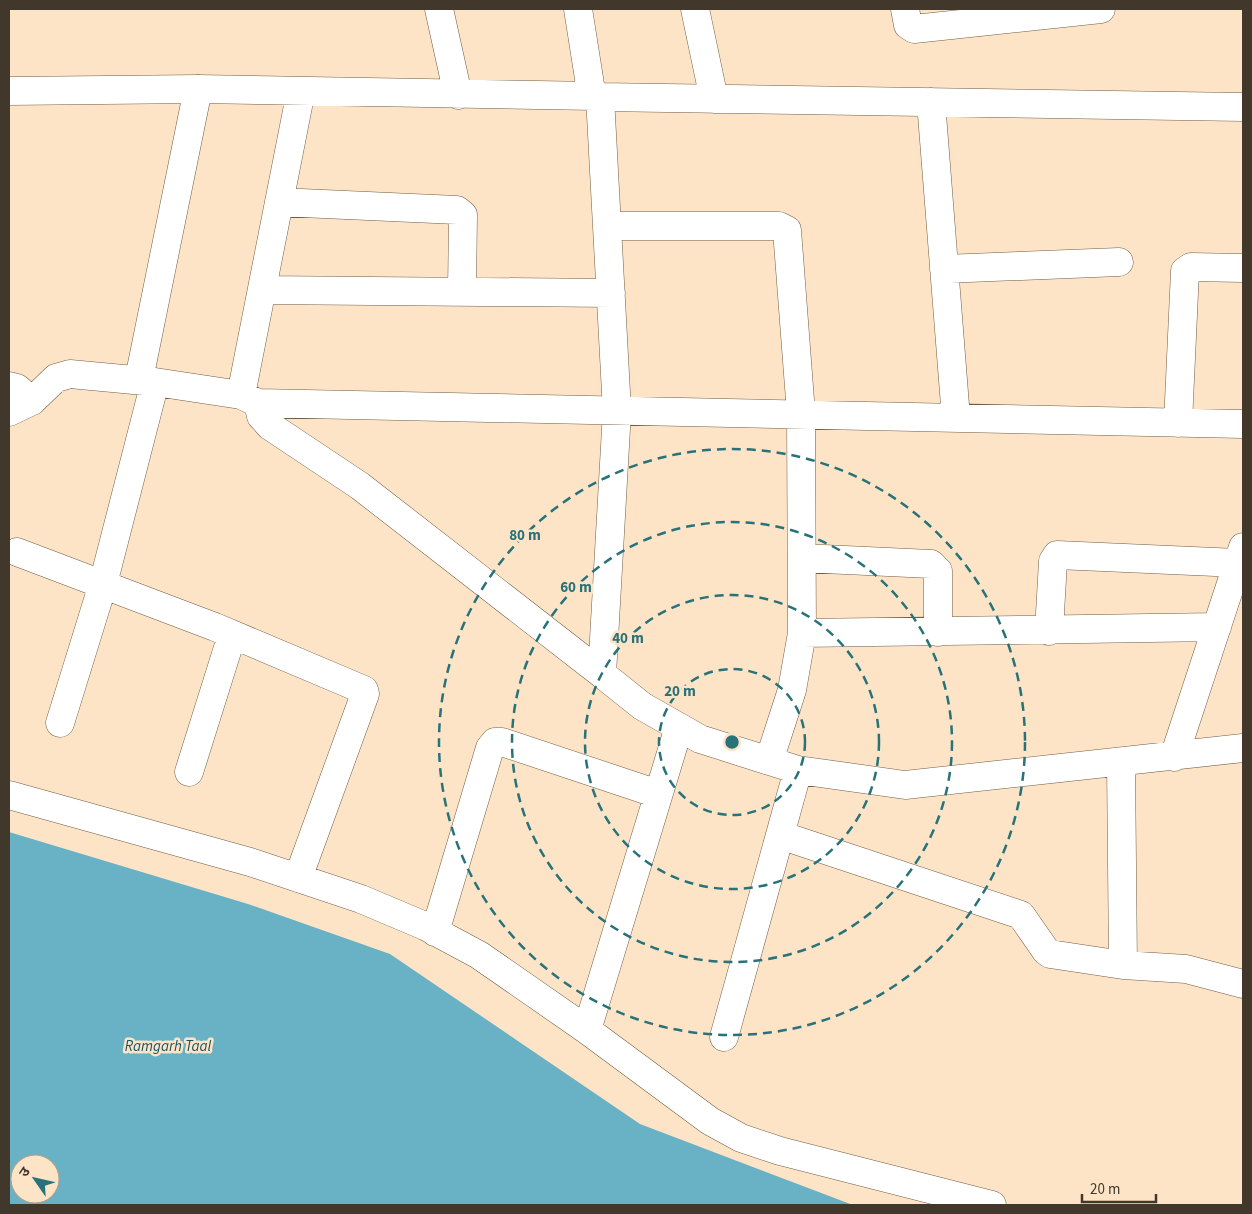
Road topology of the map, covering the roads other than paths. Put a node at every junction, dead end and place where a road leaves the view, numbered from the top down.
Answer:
1 (438, 9) edge
2 (578, 9) edge
3 (695, 9) edge
4 (905, 9) edge
5 (1101, 9) edge
6 (996, 14) edge
7 (198, 89) junction
8 (9, 91) edge
9 (301, 91) junction
10 (458, 94) junction
11 (597, 97) junction
12 (714, 99) junction
13 (931, 102) junction
14 (1243, 107) edge
15 (279, 202) junction
16 (607, 226) junction
17 (1119, 262) dead end
18 (1243, 268) edge
19 (944, 269) junction
20 (262, 290) junction
21 (462, 292) junction
22 (611, 293) junction
23 (147, 381) junction
24 (9, 386) edge
25 (249, 399) junction
26 (20, 406) edge
27 (617, 411) junction
28 (801, 413) junction
29 (956, 418) junction
30 (1178, 423) junction
31 (1243, 424) edge
32 (17, 552) dead end
33 (1240, 555) edge
34 (802, 558) junction
35 (103, 584) junction
36 (1217, 628) junction
37 (1048, 631) junction
38 (938, 632) junction
39 (802, 633) junction
40 (232, 635) junction
41 (602, 674) junction
42 (60, 723) dead end
43 (679, 727) junction
44 (1243, 748) edge
45 (1174, 757) junction
46 (769, 761) junction
47 (1121, 763) junction
48 (798, 770) junction
49 (189, 772) dead end
50 (658, 794) junction
51 (9, 795) edge
52 (780, 836) junction
53 (291, 876) junction
54 (436, 932) junction
55 (1123, 965) junction
56 (1243, 984) edge
57 (587, 1030) junction
58 (724, 1038) dead end
59 (992, 1205) edge

1 - 10 street
2 - 11 street
3 - 12 street
4 - 6 street
5 - 6 street
7 - 8 street
7 - 9 street
7 - 23 street
9 - 10 street
9 - 15 street
10 - 11 street
11 - 12 street
11 - 16 street
12 - 13 street
13 - 14 street
13 - 19 street
15 - 20 street
15 - 21 street
16 - 22 street
16 - 28 street
17 - 19 street
18 - 30 street
19 - 29 street
20 - 21 street
20 - 25 street
21 - 22 street
22 - 27 street
23 - 25 street
23 - 26 street
23 - 35 street
24 - 26 street
25 - 27 street
25 - 41 street
27 - 28 street
27 - 41 street
28 - 29 street
28 - 34 street
29 - 30 street
30 - 31 street
32 - 35 street
33 - 36 street
33 - 37 street
34 - 38 street
34 - 39 street
35 - 40 street
35 - 42 street
36 - 37 street
36 - 45 street
37 - 38 street
38 - 39 street
39 - 46 street
40 - 49 street
40 - 53 street
41 - 43 street
43 - 46 street
43 - 50 street
44 - 45 street
45 - 47 street
46 - 48 street
47 - 48 street
47 - 55 street
48 - 52 street
50 - 54 street
50 - 57 street
51 - 53 street
52 - 55 street
52 - 58 street
53 - 54 street
54 - 57 street
55 - 56 street
57 - 59 street

